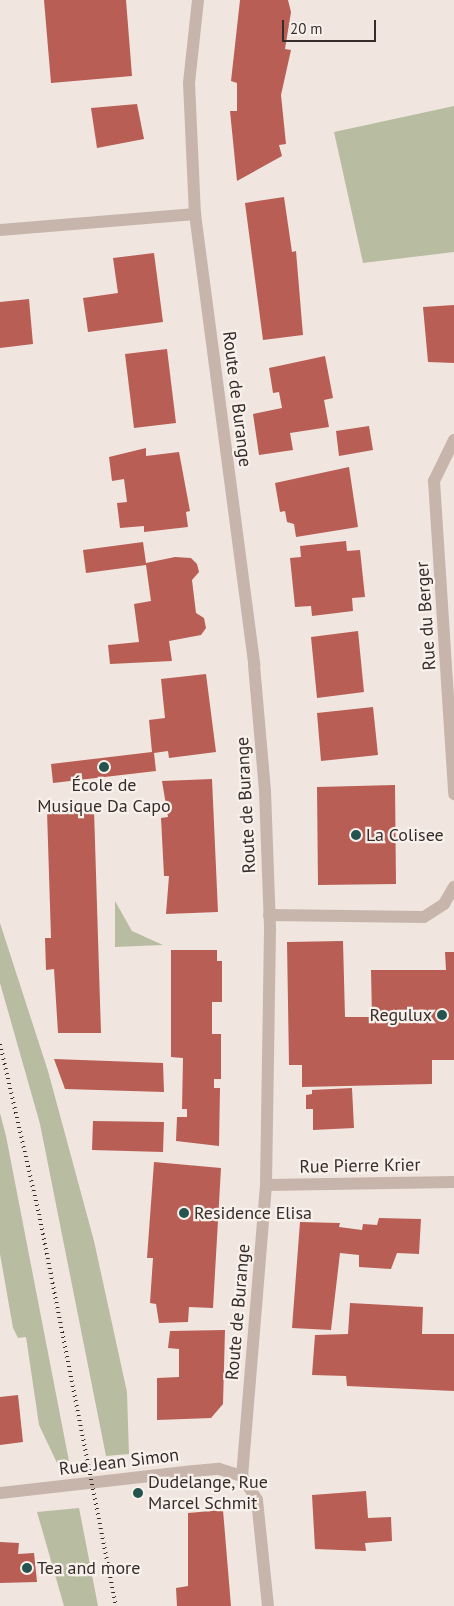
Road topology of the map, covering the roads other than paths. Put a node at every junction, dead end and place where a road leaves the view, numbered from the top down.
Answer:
1 (198, 0) edge
2 (195, 214) junction
3 (0, 230) edge
4 (454, 440) edge
5 (454, 794) edge
6 (454, 887) edge
7 (269, 915) junction
8 (454, 1182) edge
9 (266, 1185) junction
10 (242, 1476) junction
11 (0, 1493) edge
12 (268, 1606) edge

1 - 2 street, Route de Burange
2 - 3 street
2 - 7 street, Route de Burange
4 - 5 street, Rue du Berger
6 - 7 street
7 - 9 street, Route de Burange
8 - 9 street, Rue Pierre Krier
9 - 10 street, Route de Burange
10 - 11 street, Rue Jean Simon
10 - 12 street

